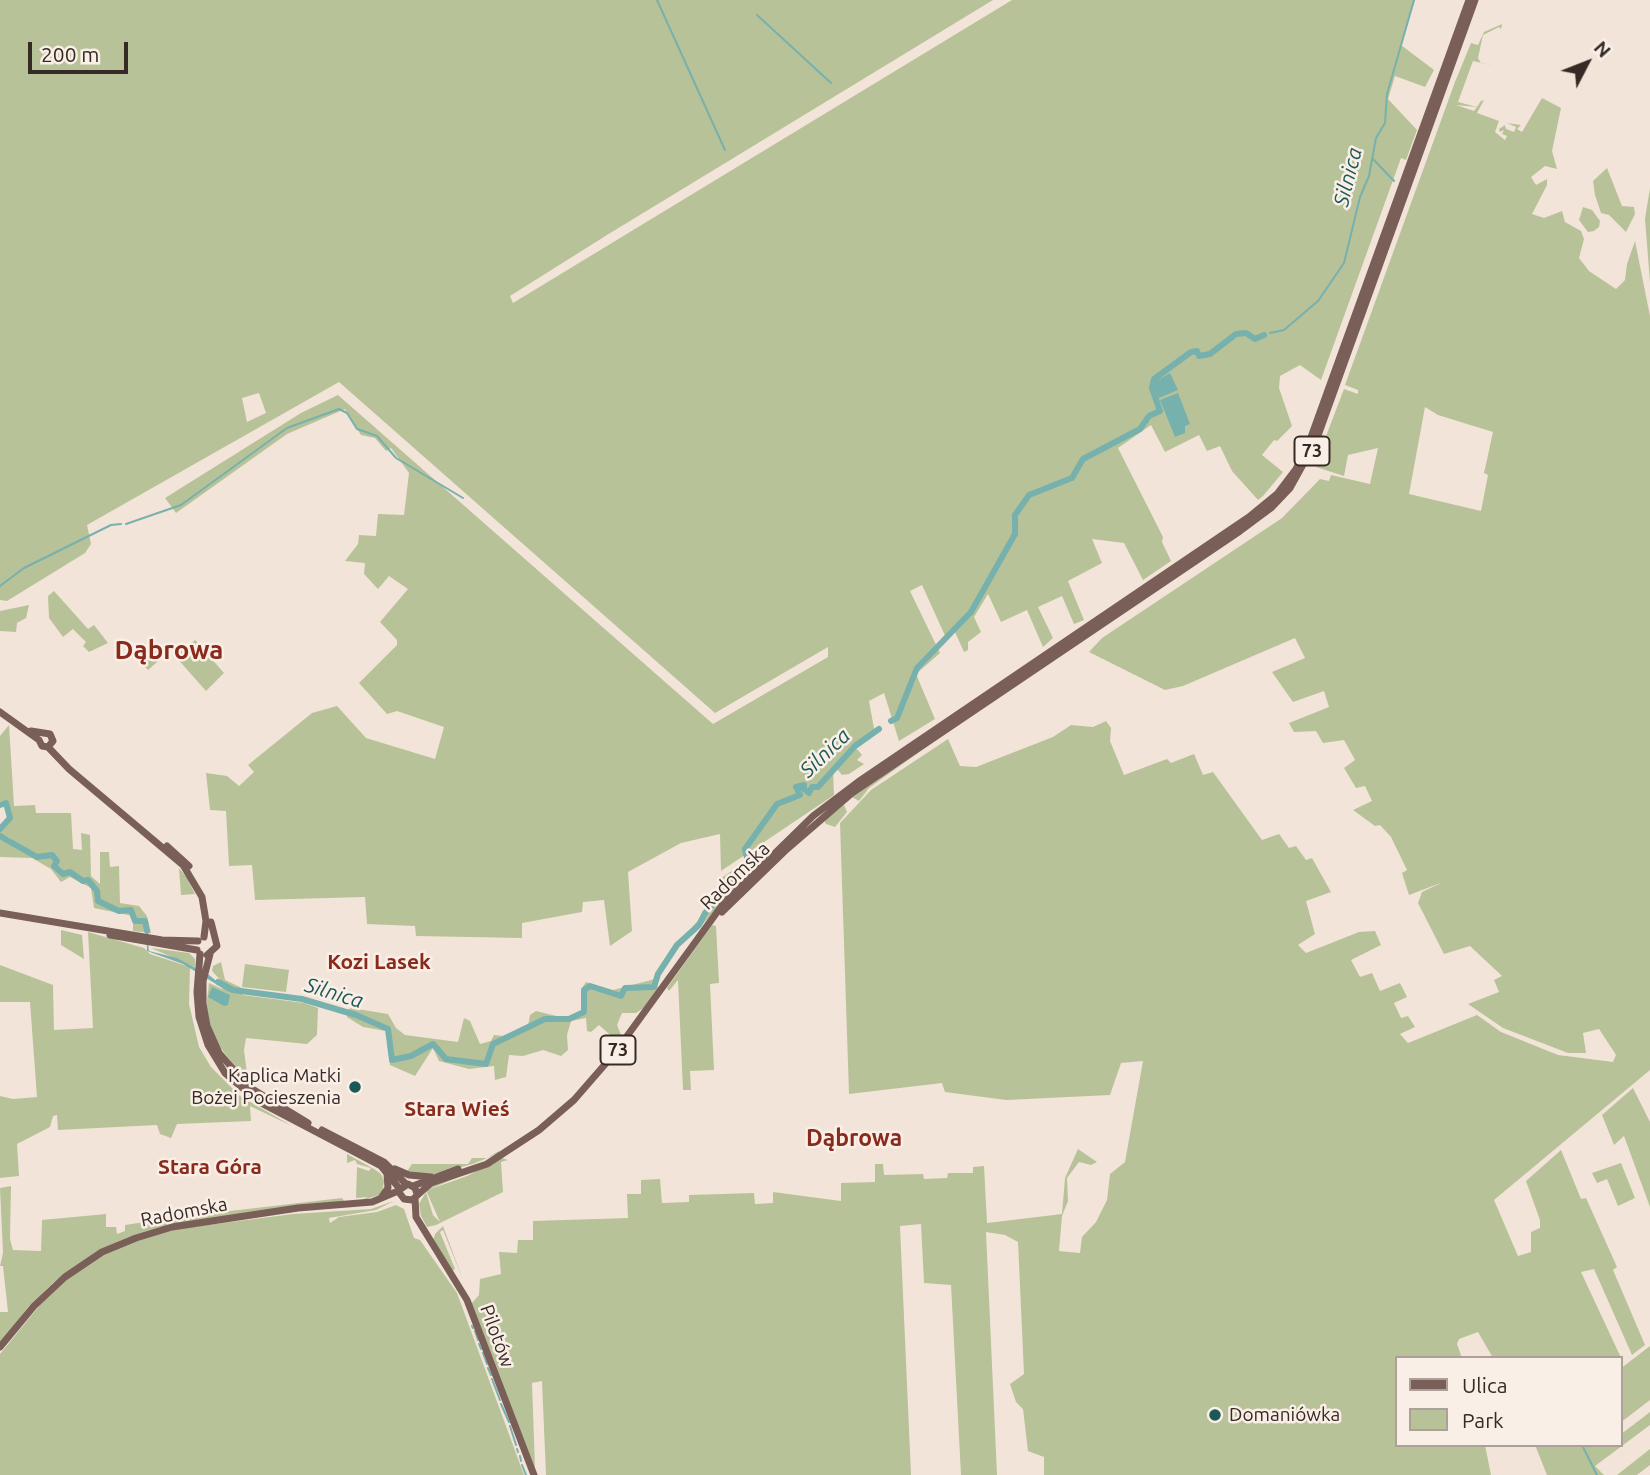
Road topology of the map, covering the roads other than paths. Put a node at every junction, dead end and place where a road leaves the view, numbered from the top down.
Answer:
1 (1469, 0) edge
2 (1475, 0) edge
3 (0, 709) edge
4 (40, 737) junction
5 (50, 745) junction
6 (836, 802) junction
7 (0, 914) edge
8 (706, 926) junction
9 (213, 936) junction
10 (201, 939) junction
11 (152, 942) junction
12 (198, 952) junction
13 (210, 954) junction
14 (201, 972) junction
15 (496, 1158) junction
16 (382, 1166) junction
17 (391, 1167) junction
18 (434, 1177) junction
19 (407, 1192) junction
20 (378, 1201) junction
21 (289, 1211) junction
22 (0, 1348) edge
23 (532, 1475) edge

1 - 6 main road, 73
2 - 6 main road, 73
3 - 4 main road
4 - 5 main road
4 - 5 main road
5 - 9 main road
5 - 10 main road
6 - 8 main road, Radomska / 73
6 - 8 main road, Radomska / 73
7 - 11 main road
8 - 15 main road, Radomska / 73
9 - 10 main road
9 - 13 main road
10 - 11 main road
10 - 12 main road
11 - 12 main road
12 - 13 main road
12 - 14 main road
13 - 14 main road
14 - 16 main road
14 - 17 main road
15 - 18 main road, Radomska / 73
15 - 19 main road, Radomska / 73
16 - 19 main road
16 - 20 main road
17 - 18 main road
17 - 19 main road
18 - 19 main road, Radomska / 73
19 - 20 main road, Radomska / 73
19 - 21 main road, Radomska / 73
19 - 23 main road, Pilotów
20 - 21 main road, Radomska / 73
21 - 22 main road, Radomska / 73

